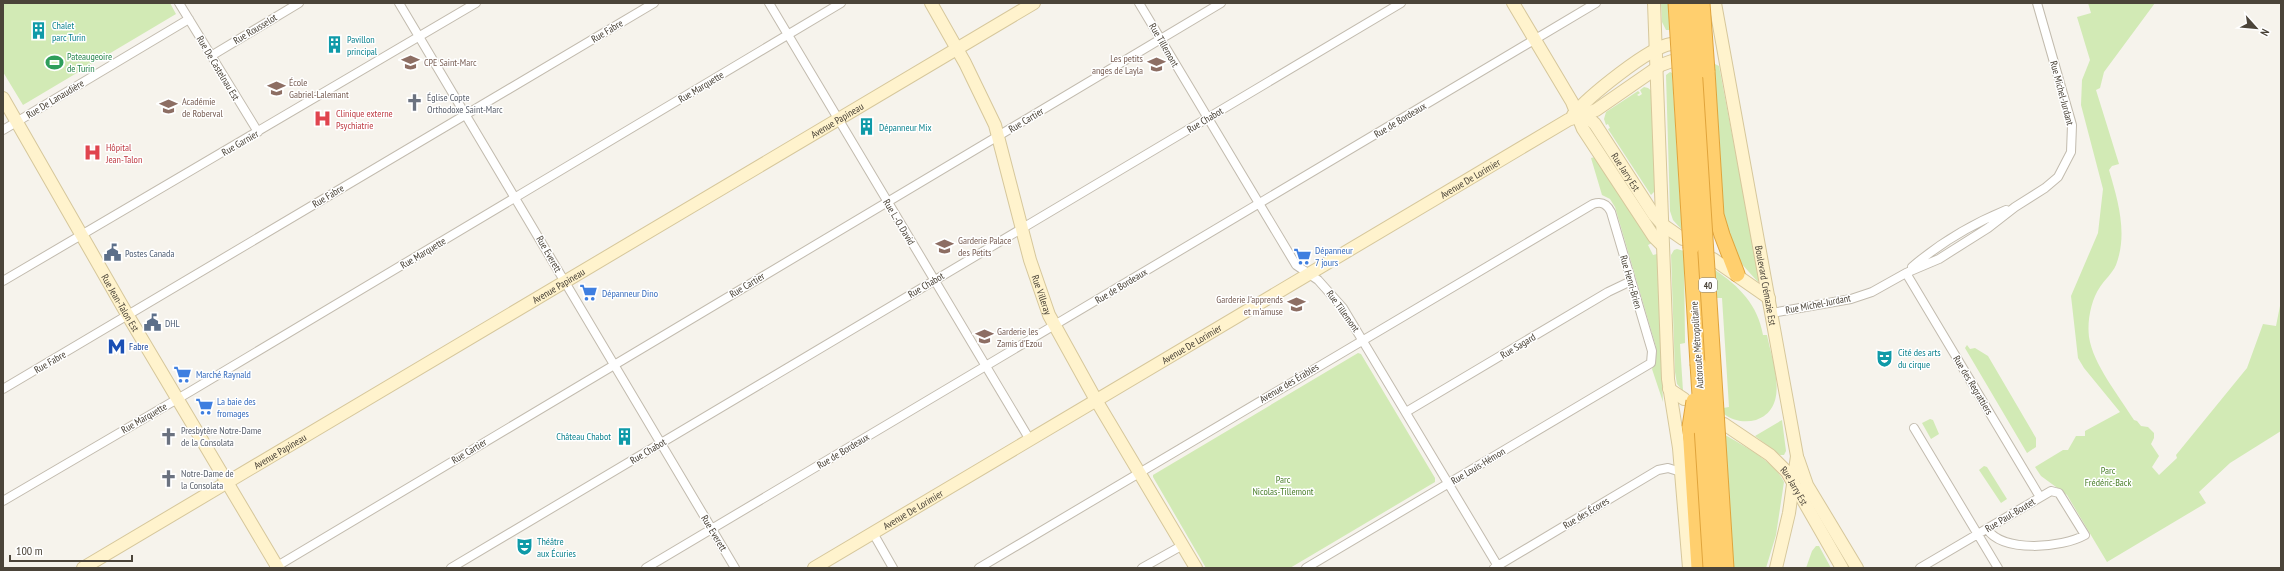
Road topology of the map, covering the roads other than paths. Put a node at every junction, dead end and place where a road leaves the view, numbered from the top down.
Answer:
1 (179, 3) edge
2 (299, 3) edge
3 (399, 3) edge
4 (476, 3) edge
5 (654, 3) edge
6 (769, 3) edge
7 (841, 3) edge
8 (930, 3) edge
9 (1034, 3) edge
10 (1140, 3) edge
11 (1221, 3) edge
12 (1401, 3) edge
13 (1513, 3) edge
14 (1596, 3) edge
15 (1654, 3) edge
16 (1676, 3) edge
17 (1690, 3) edge
18 (1702, 3) edge
19 (1715, 3) edge
20 (2037, 3) edge
21 (189, 19) junction
22 (788, 35) junction
23 (419, 37) junction
24 (1160, 39) junction
25 (1535, 40) junction
26 (1671, 44) dead end
27 (957, 49) junction
28 (1656, 50) junction
29 (1723, 53) junction
30 (211, 56) junction
31 (1710, 56) dead end
32 (1672, 61) dead end
33 (1657, 68) junction
34 (3, 98) edge
35 (1576, 112) junction
36 (466, 115) junction
37 (1208, 118) junction
38 (838, 120) junction
39 (17, 122) junction
40 (3, 130) edge
41 (258, 132) junction
42 (999, 136) junction
43 (515, 198) junction
44 (888, 202) junction
45 (1601, 202) joint
46 (1259, 204) junction
47 (1663, 225) junction
48 (1021, 229) junction
49 (82, 235) junction
50 (1683, 239) dead end
51 (1663, 246) junction
52 (1714, 259) dead end
53 (1906, 273) junction
54 (1308, 274) junction
55 (1737, 274) junction
56 (934, 280) junction
57 (3, 281) edge
58 (1631, 281) junction
59 (565, 282) junction
60 (1769, 298) junction
61 (1772, 313) junction
62 (128, 316) junction
63 (1055, 326) junction
64 (1362, 339) junction
65 (1698, 364) junction
66 (614, 365) junction
67 (1649, 365) joint
68 (985, 366) junction
69 (3, 389) edge
70 (1670, 389) junction
71 (178, 399) junction
72 (1684, 399) dead end
73 (1096, 400) junction
74 (1406, 412) junction
75 (1724, 424) dead end
76 (1914, 428) dead end
77 (1030, 440) junction
78 (661, 443) junction
79 (1797, 456) junction
80 (1681, 472) junction
81 (1139, 473) junction
82 (1793, 481) junction
83 (228, 484) junction
84 (1449, 484) junction
85 (2040, 497) junction
86 (3, 501) edge
87 (711, 529) junction
88 (1987, 529) junction
89 (873, 533) junction
90 (1978, 534) junction
91 (1183, 545) junction
92 (276, 567) edge
93 (1497, 567) edge
94 (84, 568) edge
95 (451, 568) edge
96 (646, 568) edge
97 (735, 568) edge
98 (814, 568) edge
99 (894, 568) edge
100 (979, 568) edge
101 (1142, 568) edge
102 (1196, 568) edge
103 (1306, 568) edge
104 (1689, 568) edge
105 (1699, 568) edge
106 (1711, 568) edge
107 (1726, 568) edge
108 (1776, 568) edge
109 (1842, 568) edge
110 (1857, 568) edge
111 (1920, 568) edge
112 (1998, 568) edge

1 - 21 street, Rue De Castelnau Est
2 - 30 street, Rue Rousselot
3 - 23 street, Rue Everett
4 - 23 street, Rue Garnier
5 - 36 street, Rue Fabre
6 - 22 street, Rue L.-O. David
7 - 22 street, Rue Marquette
8 - 27 main road, Rue Villeray
9 - 27 main road, Avenue Papineau
10 - 24 street, Rue Tillemont
11 - 24 street, Rue Cartier
12 - 37 street, Rue Chabot
13 - 25 main road, Rue Jarry Est
14 - 25 street, Rue de Bordeaux
15 - 28 main road
16 - 65 highway, Autoroute Métropolitaine / 40, bridge
17 - 107 highway, Autoroute Métropolitaine / 40, bridge
18 - 55 highway, bridge
19 - 29 main road, Boulevard Crémazie Est
20 - 53 street, Rue Michel-Jurdant
21 - 30 street, Rue De Castelnau Est
21 - 39 street, Rue De Lanaudière
22 - 38 street, Rue L.-O. David
22 - 43 street, Rue Marquette
23 - 36 street, Rue Everett
23 - 41 street, Rue Garnier
24 - 37 street, Rue Tillemont
24 - 42 street, Rue Cartier
25 - 35 main road, Rue Jarry Est
25 - 46 street, Rue de Bordeaux
26 - 28 main road, Avenue De Lorimier
27 - 38 main road, Avenue Papineau
27 - 42 main road, Rue Villeray
28 - 33 main road
28 - 35 main road, Avenue De Lorimier
29 - 31 main road
29 - 60 main road, Boulevard Crémazie Est
30 - 41 street, Rue De Castelnau Est
32 - 33 main road, Avenue De Lorimier
33 - 35 main road, Avenue De Lorimier
33 - 47 main road
34 - 39 main road, Rue Jean-Talon Est
35 - 47 main road, Rue Jarry Est
35 - 51 main road, Rue Jarry Est
35 - 54 main road, Avenue De Lorimier
36 - 43 street, Rue Everett
36 - 62 street, Rue Fabre
37 - 46 street, Rue Tillemont
37 - 48 street, Rue Chabot
38 - 44 street, Rue L.-O. David
38 - 59 main road, Avenue Papineau
39 - 40 street, Rue De Lanaudière
39 - 49 main road, Rue Jean-Talon Est
41 - 49 street, Rue Garnier
42 - 44 street, Rue Cartier
42 - 48 main road, Rue Villeray
43 - 59 street, Rue Everett
43 - 71 street, Rue Marquette
44 - 56 street, Rue L.-O. David
44 - 66 street, Rue Cartier
45 - 58 street, Rue Henri-Brien
45 - 64 street, Avenue des Érables
46 - 54 street, Rue Tillemont
46 - 63 street, Rue de Bordeaux
47 - 50 main road, Rue Jarry Est
47 - 51 main road
48 - 56 street, Rue Chabot
48 - 63 main road, Rue Villeray
49 - 57 street, Rue Garnier
49 - 62 main road, Rue Jean-Talon Est
51 - 70 main road
52 - 55 main road
53 - 61 street, Rue Michel-Jurdant
53 - 85 street, Rue des Regrattiers
54 - 64 street, Rue Tillemont
54 - 73 main road, Avenue De Lorimier
55 - 60 main road
56 - 68 street, Rue L.-O. David
56 - 78 street, Rue Chabot
58 - 67 street, Rue Henri-Brien
58 - 74 street, Rue Sagard
59 - 66 street, Rue Everett
59 - 83 main road, Avenue Papineau
60 - 61 main road, Boulevard Crémazie Est
61 - 79 main road, Boulevard Crémazie Est
62 - 69 street, Rue Fabre
62 - 71 main road, Rue Jean-Talon Est
63 - 68 street, Rue de Bordeaux
63 - 73 main road, Rue Villeray
64 - 74 street, Rue Tillemont
64 - 81 street, Avenue des Érables
65 - 105 highway, bridge
65 - 106 highway, Autoroute Métropolitaine / 40, bridge
66 - 78 street, Rue Everett
66 - 92 street, Rue Cartier
67 - 84 street, Rue Louis-Hémon
68 - 77 street, Rue L.-O. David
68 - 87 street, Rue de Bordeaux
70 - 72 main road
70 - 80 main road
71 - 83 main road, Rue Jean-Talon Est
71 - 86 street, Rue Marquette
73 - 77 main road, Avenue De Lorimier
73 - 81 main road, Rue Villeray
74 - 84 street, Rue Tillemont
75 - 82 main road, Rue Jarry Est
76 - 90 street
77 - 89 main road, Avenue De Lorimier
78 - 87 street, Rue Everett
78 - 95 street, Rue Chabot
79 - 82 main road, Boulevard Crémazie Est
79 - 110 main road, Rue Jarry Est
80 - 93 street, Rue des Écores
80 - 104 main road
81 - 91 main road, Rue Villeray
81 - 100 street, Avenue des Érables
82 - 108 main road, Boulevard Crémazie Est
82 - 109 main road, Rue Jarry Est
83 - 92 main road, Rue Jean-Talon Est
83 - 94 main road, Avenue Papineau
84 - 93 street, Rue Tillemont
84 - 103 street, Rue Louis-Hémon
85 - 88 street, Rue Paul-Boutet
85 - 88 street, Rue Paul-Boutet
87 - 96 street, Rue de Bordeaux
87 - 97 street, Rue Everett
88 - 90 street, Rue Paul-Boutet
89 - 98 main road, Avenue De Lorimier
89 - 99 street
90 - 111 street, Rue Paul-Boutet
90 - 112 street
91 - 101 street
91 - 102 main road, Rue Villeray

